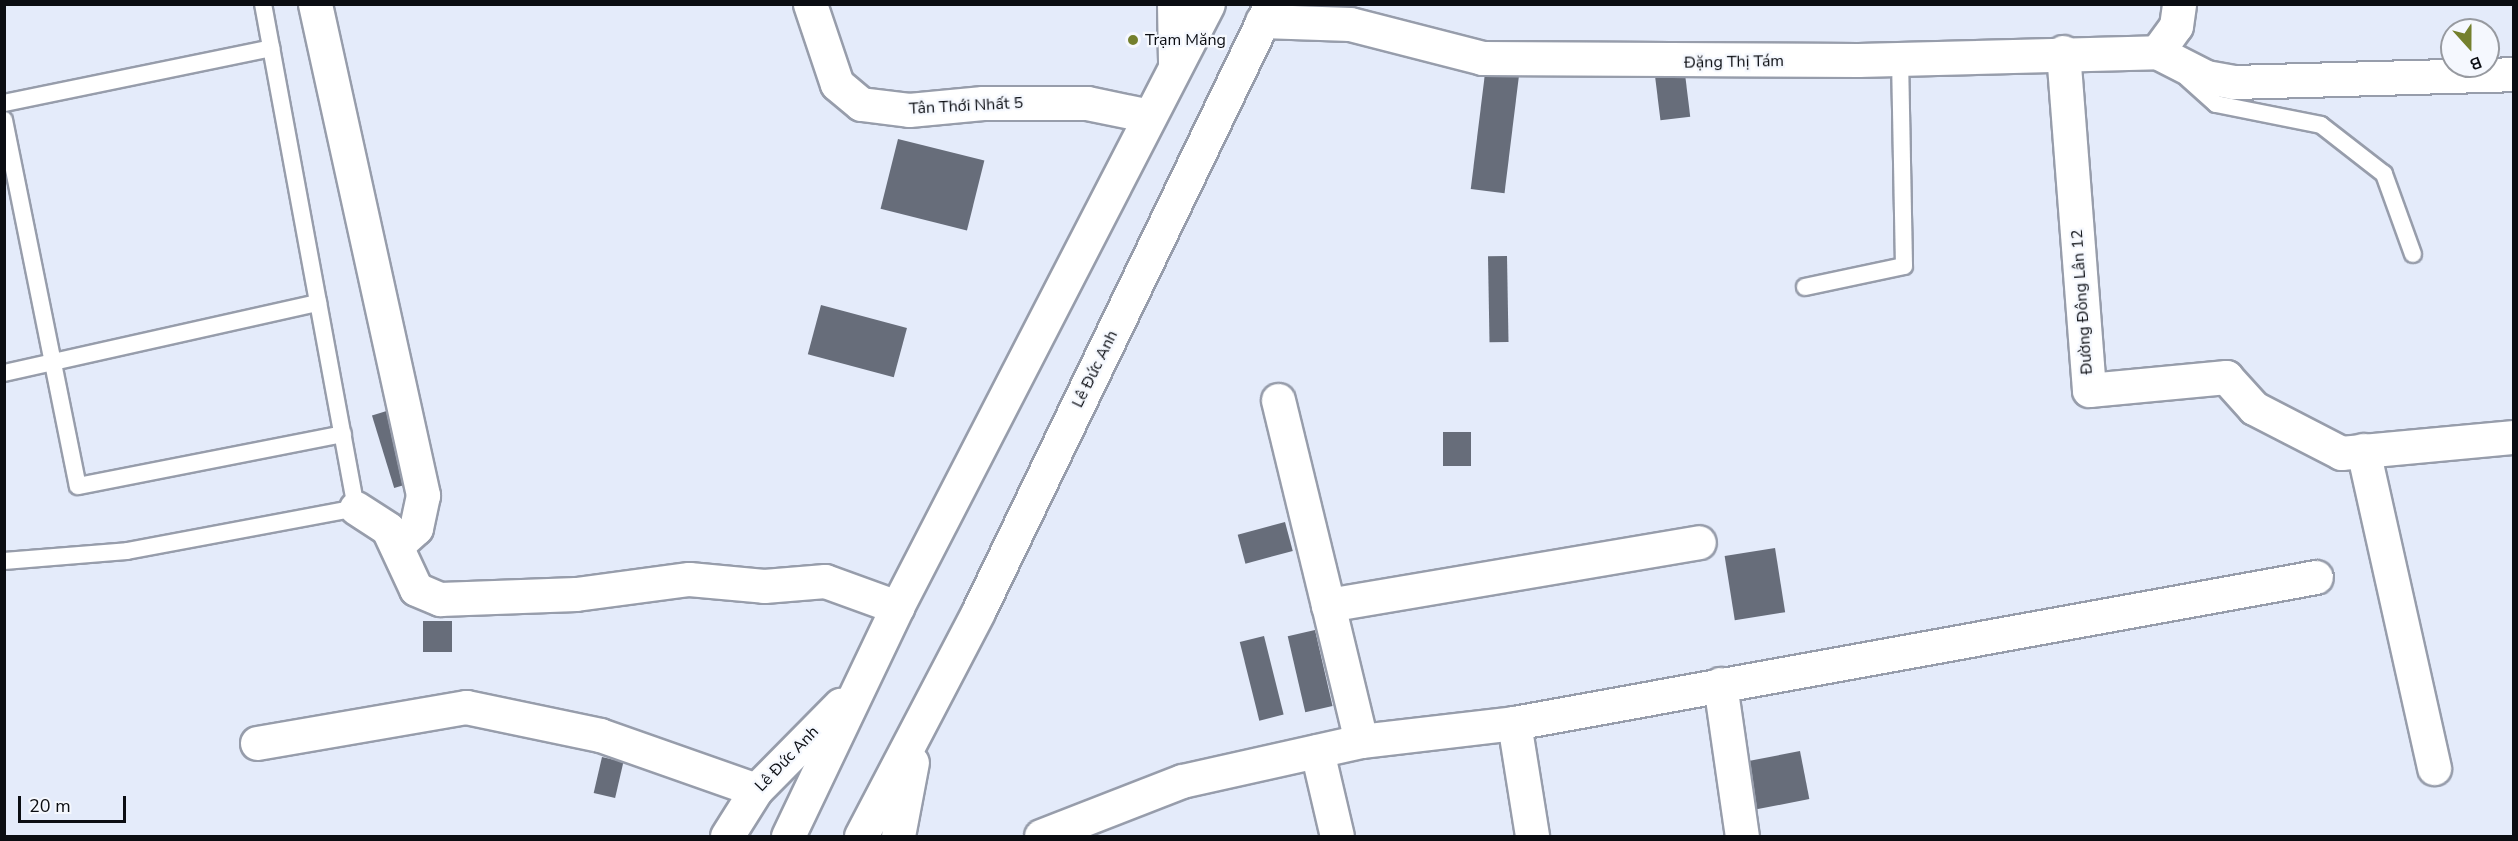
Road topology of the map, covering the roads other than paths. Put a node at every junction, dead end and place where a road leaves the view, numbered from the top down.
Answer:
1 (263, 4) edge
2 (315, 4) edge
3 (810, 4) edge
4 (1174, 4) edge
5 (1208, 4) edge
6 (2179, 4) edge
7 (1267, 13) edge
8 (271, 48) junction
9 (2063, 52) junction
10 (2157, 52) junction
11 (1900, 58) junction
12 (1175, 67) junction
13 (2514, 74) edge
14 (4, 103) edge
15 (1150, 116) junction
16 (4, 120) edge
17 (2413, 254) dead end
18 (1805, 287) dead end
19 (318, 303) junction
20 (54, 364) junction
21 (4, 373) edge
22 (1278, 400) dead end
23 (343, 434) junction
24 (2514, 437) edge
25 (2363, 450) junction
26 (356, 508) junction
27 (1699, 542) dead end
28 (397, 545) junction
29 (4, 561) edge
30 (2316, 577) dead end
31 (1328, 605) junction
32 (897, 608) junction
33 (1720, 684) junction
34 (856, 689) junction
35 (1514, 723) junction
36 (917, 733) junction
37 (1361, 741) junction
38 (257, 743) dead end
39 (1317, 751) junction
40 (2434, 768) dead end
41 (756, 789) junction
42 (727, 837) edge
43 (788, 837) edge
44 (861, 837) edge
45 (898, 837) edge
46 (1041, 837) edge
47 (1336, 837) edge
48 (1532, 837) edge
49 (1742, 837) edge

1 - 8 lane
2 - 28 main road
3 - 15 main road, Tân Thới Nhất 5
4 - 12 main road, Lê Đức Anh
5 - 12 main road, Lê Đức Anh
6 - 10 main road
7 - 11 main road, Đặng Thị Tám
7 - 36 main road, Lê Đức Anh
8 - 14 lane
8 - 19 lane
9 - 10 main road, Đặng Thị Tám
9 - 11 main road, Đặng Thị Tám
9 - 25 main road, Đường Đông Lân 12
10 - 13 main road
10 - 17 lane
11 - 18 lane
12 - 15 main road, Lê Đức Anh
15 - 32 main road, Lê Đức Anh
16 - 20 lane
19 - 20 lane
19 - 23 lane
20 - 21 lane
20 - 23 lane
22 - 31 main road
23 - 26 lane
24 - 25 main road, Đường Đông Lân 12
25 - 40 main road
26 - 28 main road
26 - 29 lane
27 - 31 main road
28 - 32 main road
30 - 33 main road
31 - 37 main road
32 - 34 main road, Lê Đức Anh
33 - 35 main road
33 - 49 main road
34 - 41 main road, Lê Đức Anh
34 - 43 main road, Lê Đức Anh
35 - 37 main road
35 - 48 main road
36 - 44 main road, Lê Đức Anh
36 - 45 main road, Lê Đức Anh
37 - 39 main road
38 - 41 main road
39 - 46 main road
39 - 47 main road
41 - 42 main road, Lê Đức Anh

